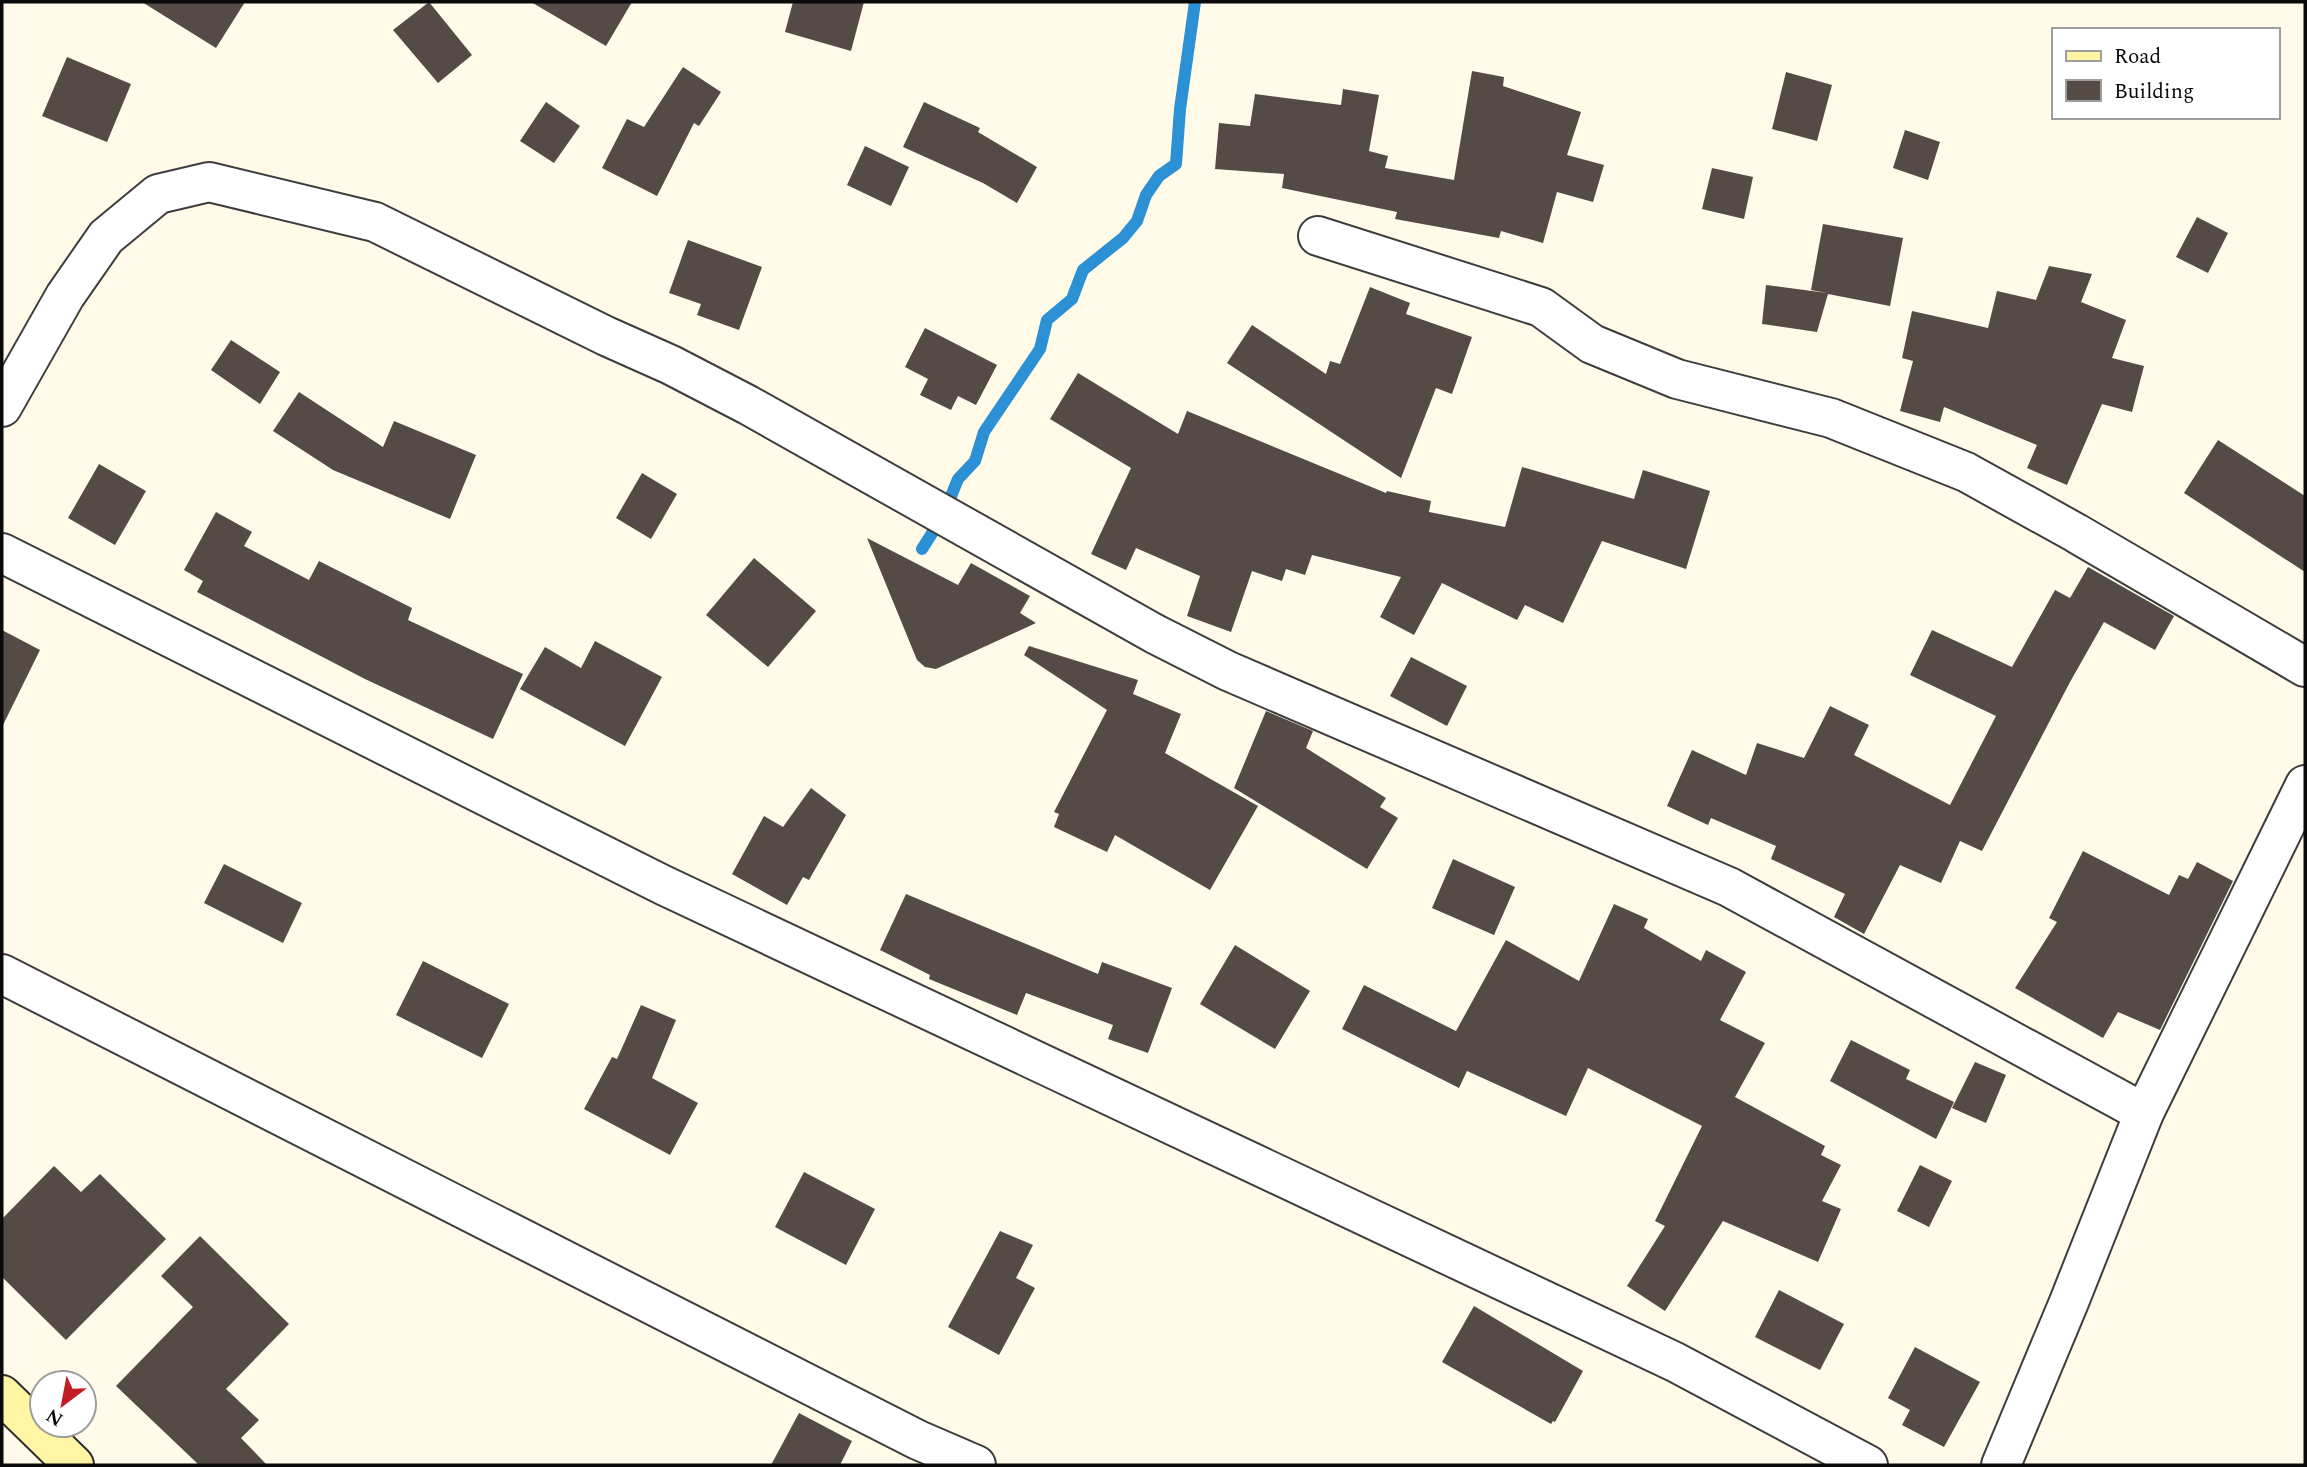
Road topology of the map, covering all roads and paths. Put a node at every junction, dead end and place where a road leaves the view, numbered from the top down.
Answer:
1 (1318, 236) dead end
2 (2, 407) edge
3 (2, 553) edge
4 (2305, 667) edge
5 (2305, 785) edge
6 (2, 974) edge
7 (2144, 1113) junction
8 (2, 1395) edge
9 (74, 1465) edge
10 (976, 1465) edge
11 (1868, 1465) edge
12 (2001, 1465) edge

1 - 4 street
2 - 7 street
3 - 11 street
5 - 7 street
6 - 10 street
7 - 12 street
8 - 9 main road

